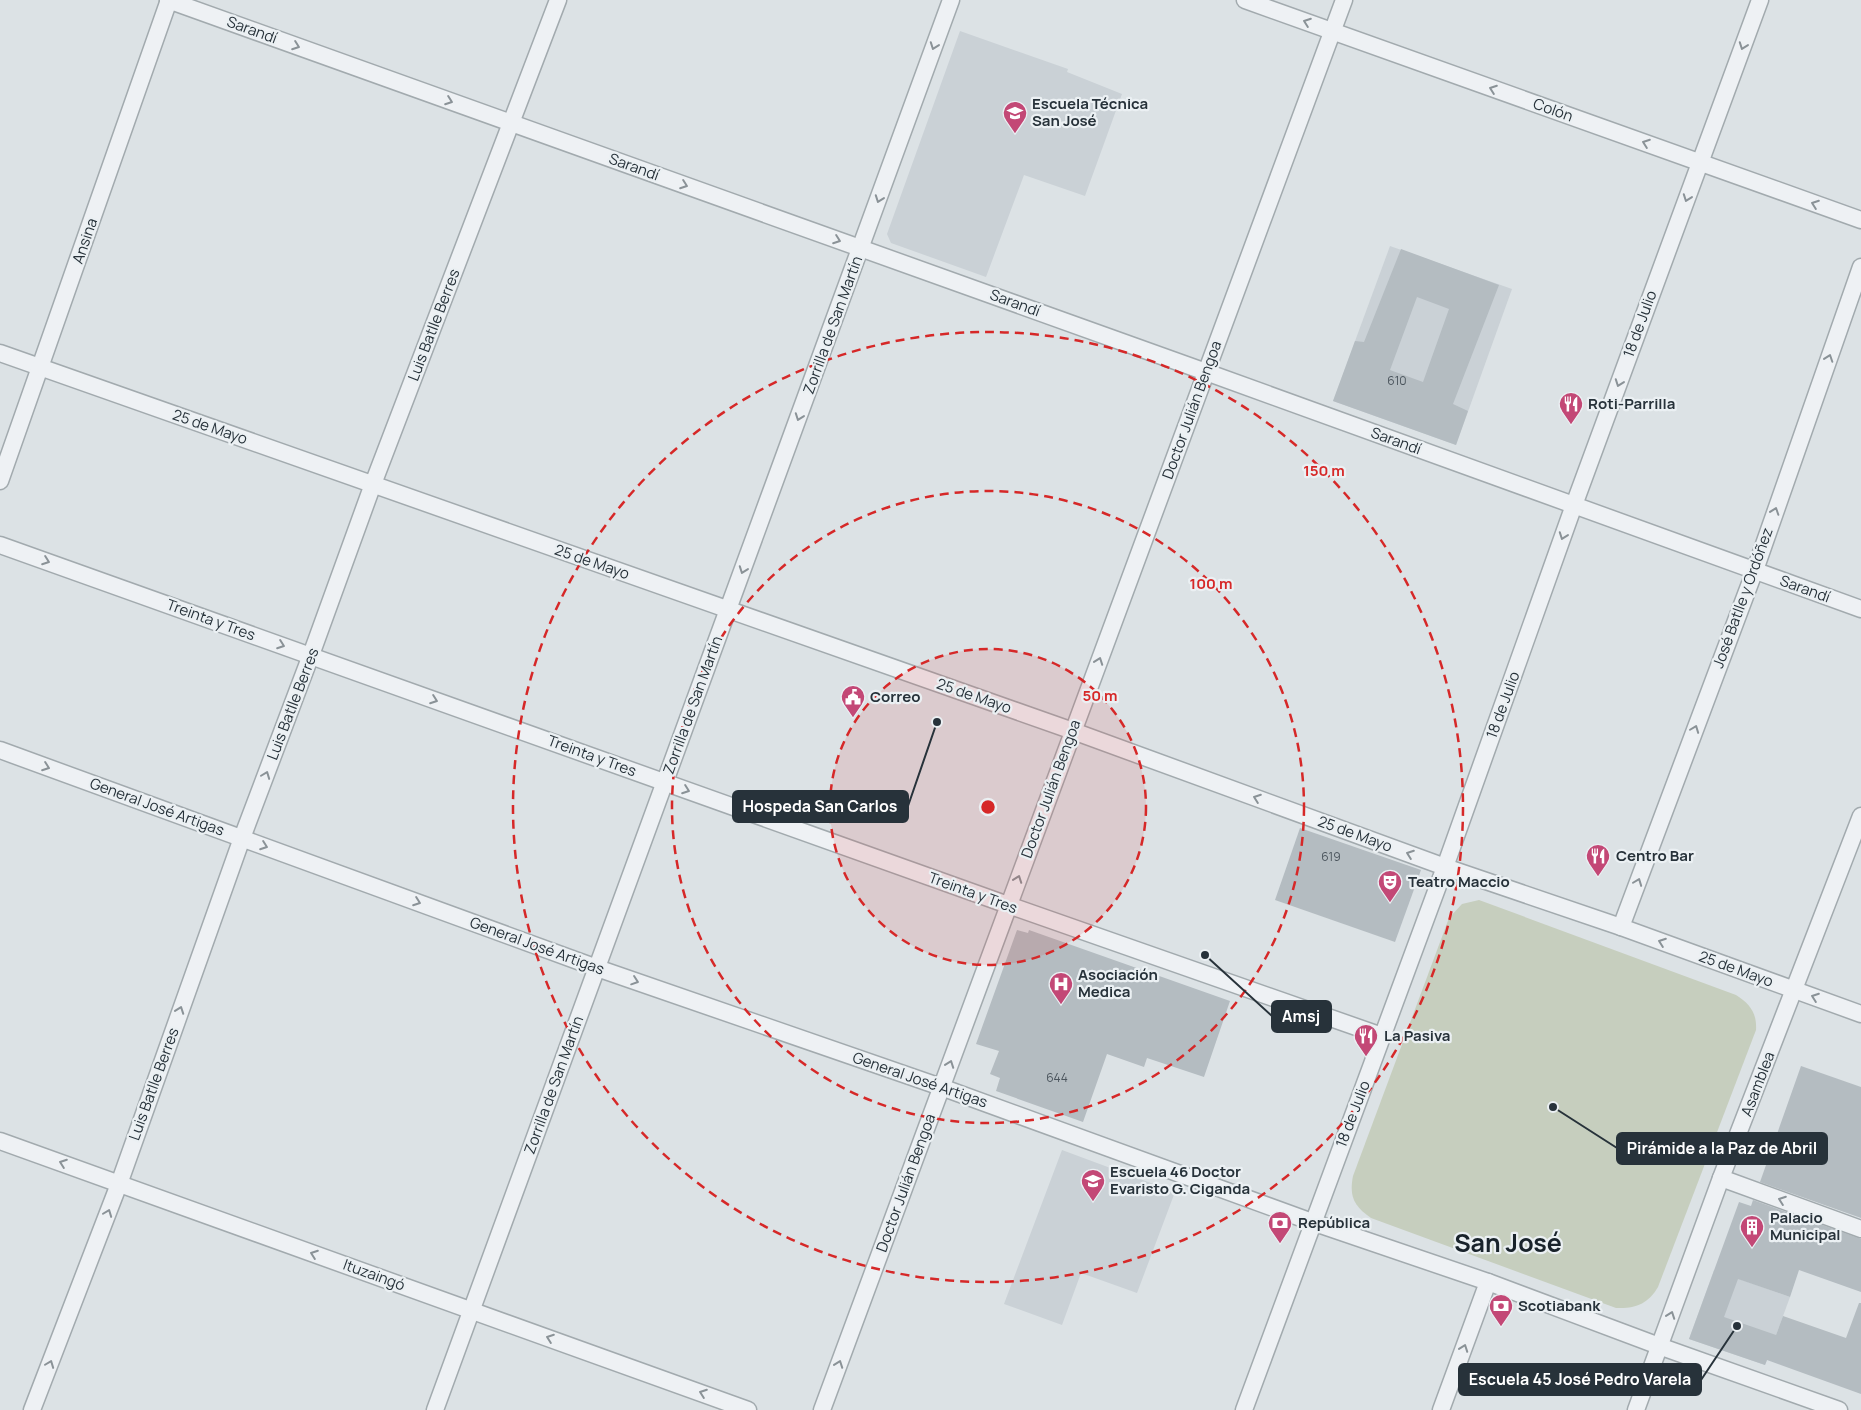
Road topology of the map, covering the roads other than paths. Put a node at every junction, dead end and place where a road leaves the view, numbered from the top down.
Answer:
1 (168, 0) edge
2 (558, 0) edge
3 (951, 0) edge
4 (1245, 0) edge
5 (1344, 0) edge
6 (1760, 0) edge
7 (1332, 32) junction
8 (512, 123) junction
9 (1700, 163) junction
10 (1861, 220) edge
11 (861, 248) junction
12 (1861, 267) edge
13 (0, 353) edge
14 (41, 368) junction
15 (1206, 372) junction
16 (0, 481) edge
17 (373, 484) junction
18 (1574, 505) junction
19 (0, 545) edge
20 (1754, 570) junction
21 (728, 610) junction
22 (1861, 610) edge
23 (311, 655) junction
24 (1073, 730) junction
25 (0, 750) edge
26 (664, 783) junction
27 (1861, 816) edge
28 (242, 838) junction
29 (1445, 867) junction
30 (1008, 905) junction
31 (1621, 927) junction
32 (597, 968) junction
33 (1794, 990) junction
34 (1861, 1014) edge
35 (1382, 1036) junction
36 (941, 1087) junction
37 (0, 1140) edge
38 (1721, 1178) junction
39 (118, 1184) junction
40 (1312, 1222) junction
41 (1861, 1229) edge
42 (1488, 1282) junction
43 (472, 1310) junction
44 (1660, 1346) junction
45 (32, 1410) edge
46 (435, 1410) edge
47 (748, 1410) edge
48 (822, 1410) edge
49 (1244, 1410) edge
50 (1441, 1410) edge
51 (1636, 1410) edge
52 (1839, 1410) edge

1 -> 8 street, Sarandí
1 - 14 street, Ansina
2 - 8 street, Luis Batlle Berres
3 -> 11 street, Zorrilla de San Martín
7 -> 4 street, Colón
5 - 7 street, Doctor Julián Bengoa
6 -> 9 street, 18 de Julio
9 -> 7 street, Colón
7 - 15 street, Doctor Julián Bengoa
8 -> 11 street, Sarandí
8 - 17 street, Luis Batlle Berres
10 -> 9 street, Colón
9 -> 18 street, 18 de Julio
11 - 15 street, Sarandí
11 -> 21 street, Zorrilla de San Martín
20 -> 12 street, José Batlle y Ordóñez
13 - 14 street, 25 de Mayo
14 - 16 street, Ansina
14 - 17 street, 25 de Mayo
15 - 18 street, Sarandí
24 -> 15 street, Doctor Julián Bengoa
17 - 21 street, 25 de Mayo
17 - 23 street, Luis Batlle Berres
18 - 20 street, Sarandí
18 -> 29 street, 18 de Julio
19 -> 23 street, Treinta y Tres
20 - 22 street, Sarandí
31 -> 20 street, José Batlle y Ordóñez
21 - 24 street, 25 de Mayo
21 - 26 street, Zorrilla de San Martín
23 -> 26 street, Treinta y Tres
28 -> 23 street, Luis Batlle Berres
29 -> 24 street, 25 de Mayo
30 -> 24 street, Doctor Julián Bengoa
25 -> 28 street, General José Artigas
26 -> 30 street, Treinta y Tres
26 - 32 street, Zorrilla de San Martín
27 - 33 street, Asamblea
28 -> 32 street, General José Artigas
39 -> 28 street, Luis Batlle Berres
29 - 31 street, 25 de Mayo
29 - 35 street, 18 de Julio
30 - 35 street, Treinta y Tres
36 -> 30 street, Doctor Julián Bengoa
33 -> 31 street, 25 de Mayo
32 -> 36 street, General José Artigas
32 - 43 street, Zorrilla de San Martín
34 -> 33 street, 25 de Mayo
33 - 38 street, Asamblea
35 - 40 street, 18 de Julio
36 - 40 street, General José Artigas
48 -> 36 street, Doctor Julián Bengoa
39 -> 37 street, Ituzaingó
41 -> 38 street
44 -> 38 street, Asamblea
43 -> 39 street, Ituzaingó
45 -> 39 street, Luis Batlle Berres
40 - 42 street, General José Artigas
40 - 49 street, 18 de Julio
42 - 44 street, General José Artigas
50 -> 42 street
43 - 46 street, Zorrilla de San Martín
47 -> 43 street, Ituzaingó
44 - 51 street, Asamblea
44 - 52 street, General José Artigas

